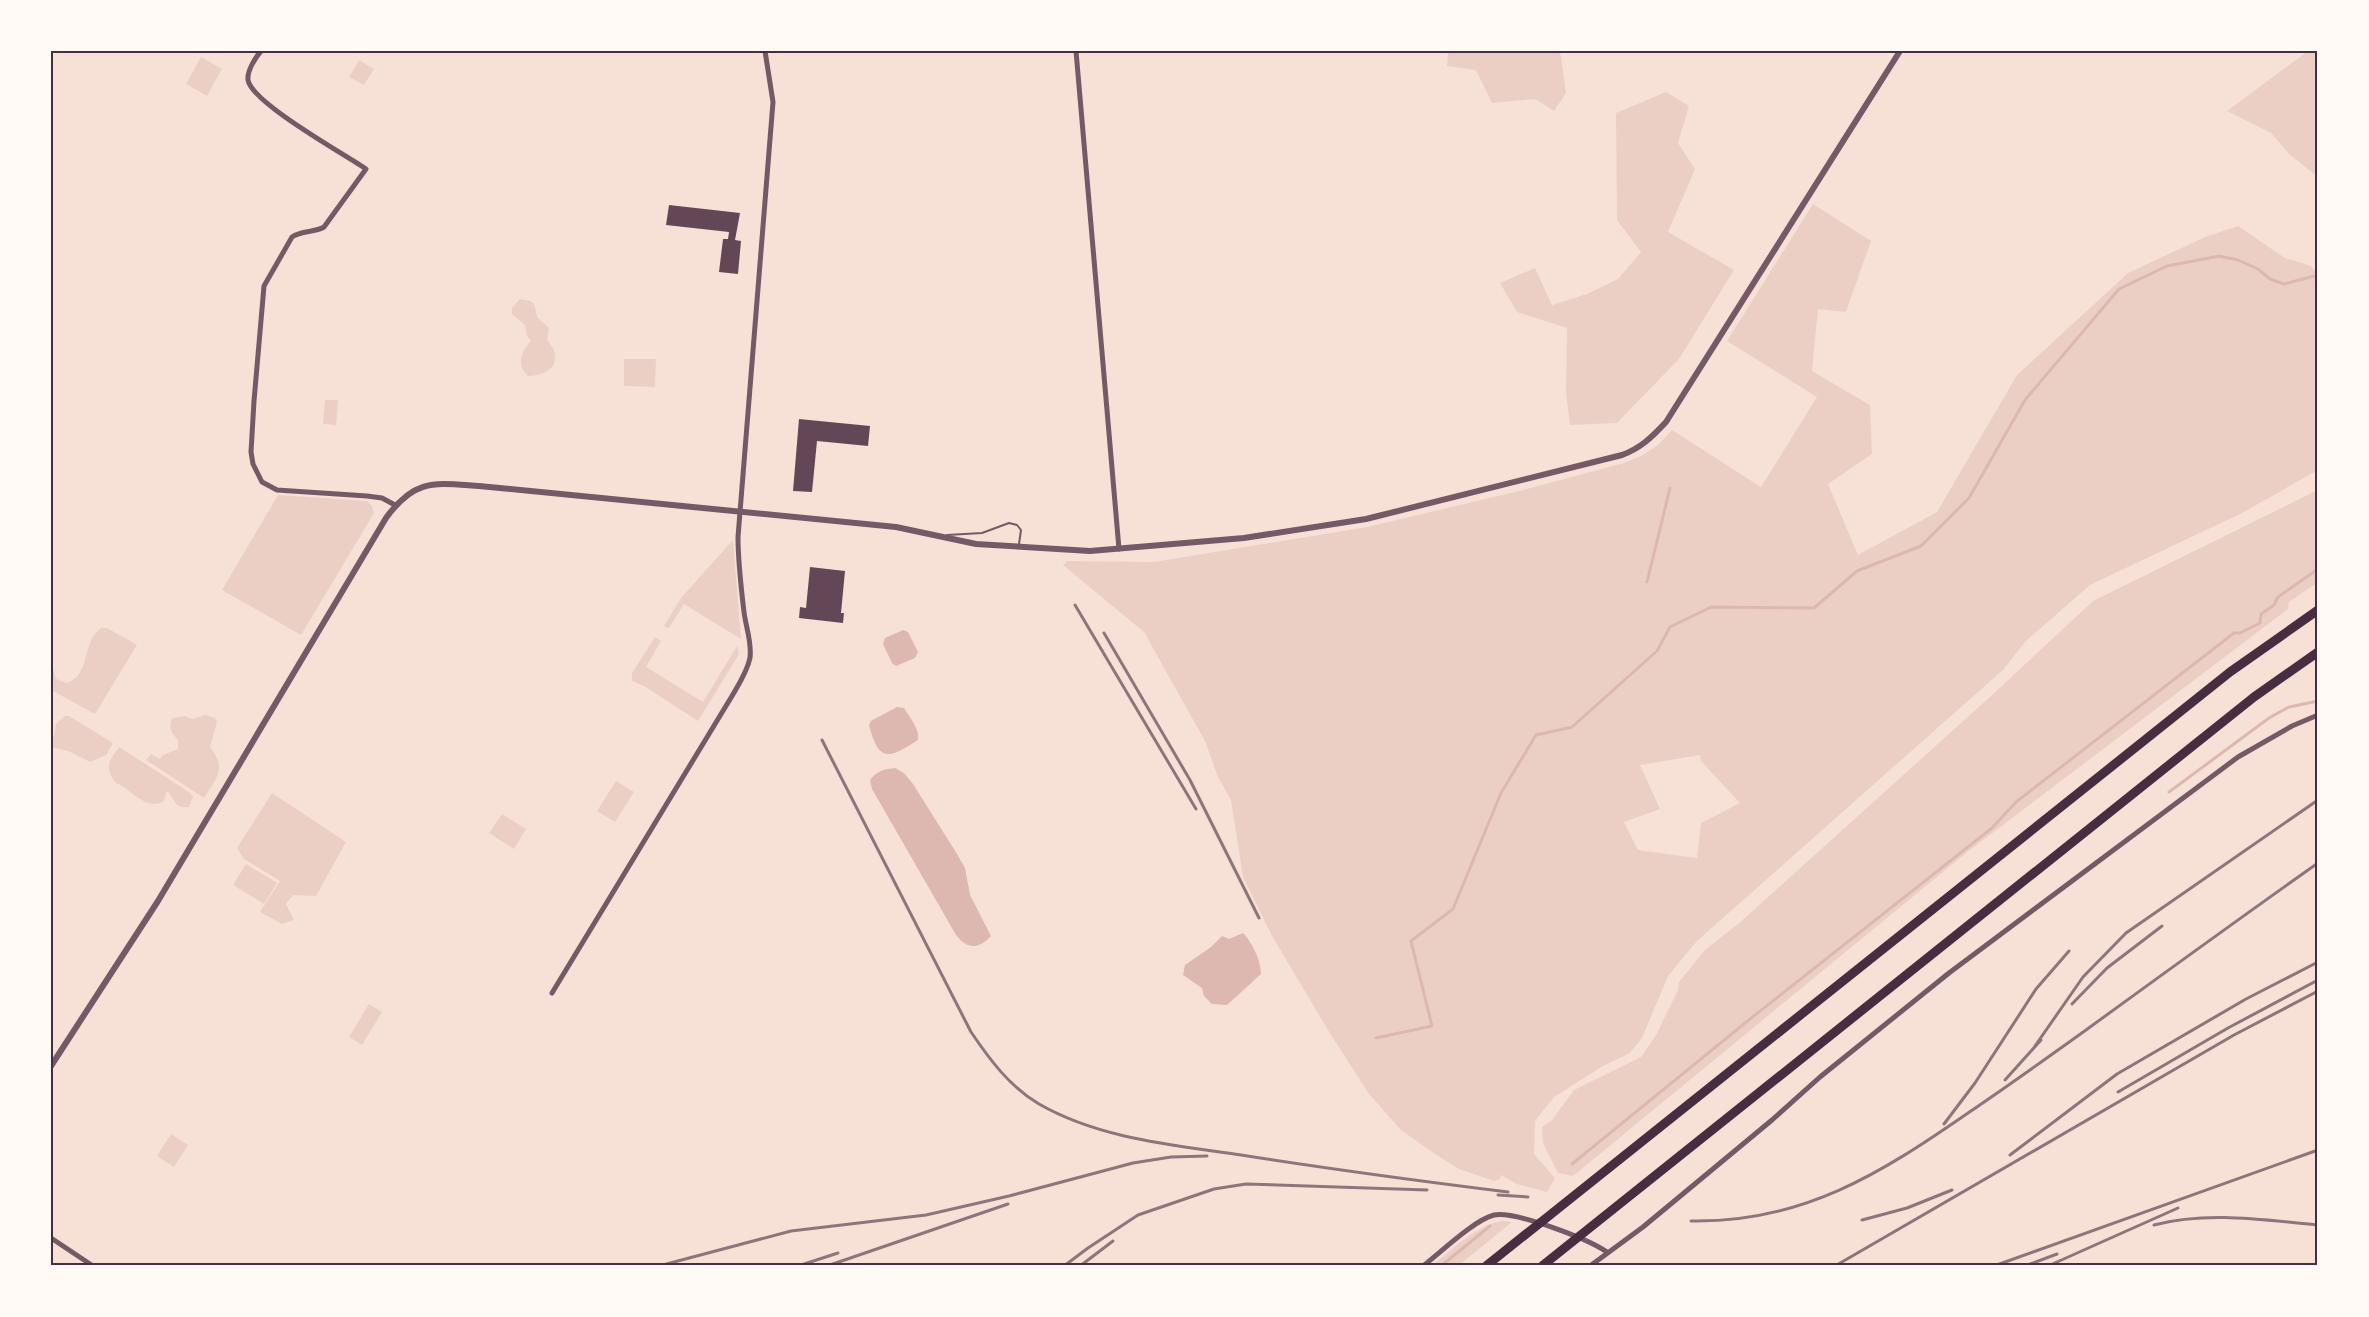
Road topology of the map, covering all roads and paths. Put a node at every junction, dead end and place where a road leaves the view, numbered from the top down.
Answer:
1 (261, 51) edge
2 (765, 51) edge
3 (1076, 51) edge
4 (1900, 51) edge
5 (395, 505) junction
6 (739, 512) junction
7 (932, 534) junction
8 (1015, 548) junction
9 (1119, 549) junction
10 (2318, 610) edge
11 (2318, 652) edge
12 (2318, 715) edge
13 (552, 993) dead end
14 (51, 1066) edge
15 (51, 1238) edge
16 (1607, 1252) junction
17 (93, 1266) edge
18 (1423, 1266) edge
19 (1486, 1266) edge
20 (1542, 1266) edge
21 (1590, 1266) edge

1 - 5 street
2 - 6 street
3 - 9 street
4 - 9 street
5 - 6 street
5 - 14 street
6 - 7 street
6 - 13 street
7 - 8 street
7 - 8 lane
8 - 9 street
10 - 19 highway
11 - 20 highway
12 - 16 street
15 - 17 street
16 - 18 street
16 - 21 street

